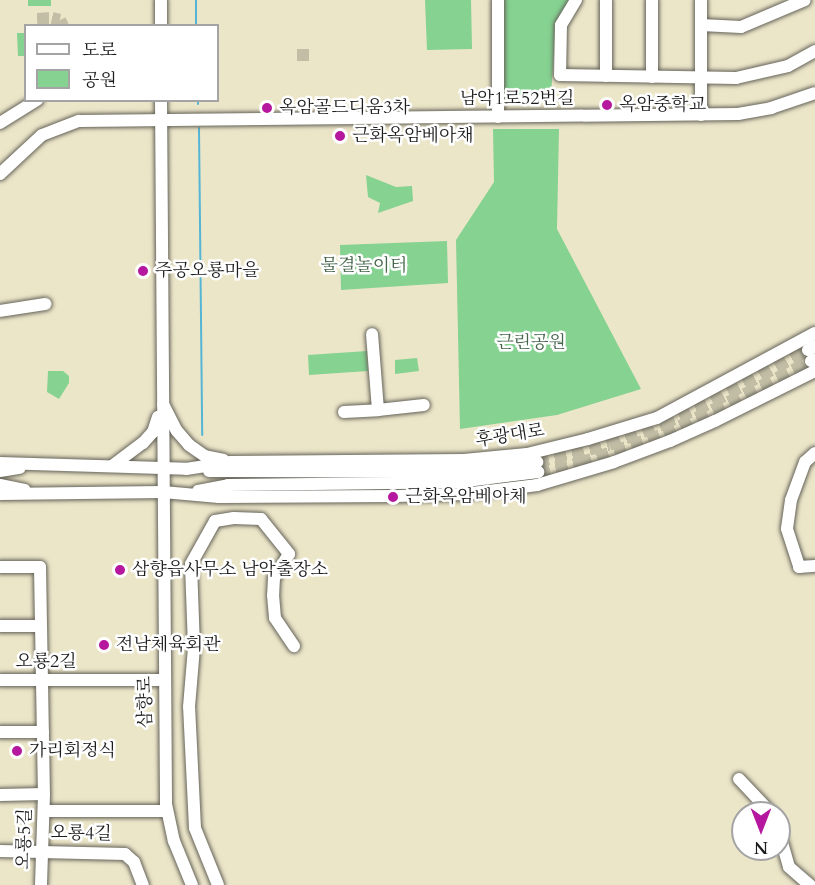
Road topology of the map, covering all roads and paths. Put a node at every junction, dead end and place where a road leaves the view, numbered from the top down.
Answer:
1 (161, 0) edge
2 (498, 0) edge
3 (576, 0) edge
4 (606, 0) edge
5 (652, 0) edge
6 (700, 0) edge
7 (805, 0) edge
8 (161, 24) edge
9 (701, 25) junction
10 (815, 51) edge
11 (606, 76) junction
12 (652, 77) junction
13 (701, 77) junction
14 (815, 93) edge
15 (34, 102) edge
16 (161, 102) edge
17 (701, 115) junction
18 (498, 117) junction
19 (162, 120) junction
20 (0, 123) edge
21 (1, 171) edge
22 (45, 304) dead end
23 (0, 311) edge
24 (815, 333) edge
25 (372, 334) dead end
26 (813, 357) edge
27 (162, 402) junction
28 (424, 405) dead end
29 (378, 410) junction
30 (344, 412) dead end
31 (815, 453) edge
32 (231, 462) junction
33 (0, 463) edge
34 (44, 463) junction
35 (112, 466) junction
36 (186, 469) junction
37 (0, 471) edge
38 (162, 473) junction
39 (0, 485) edge
40 (163, 492) junction
41 (185, 493) junction
42 (0, 494) edge
43 (47, 495) junction
44 (815, 566) edge
45 (0, 567) edge
46 (0, 626) edge
47 (41, 626) junction
48 (294, 646) dead end
49 (0, 680) edge
50 (41, 680) junction
51 (164, 680) junction
52 (0, 732) edge
53 (43, 732) junction
54 (739, 779) dead end
55 (44, 794) junction
56 (0, 795) edge
57 (760, 801) edge
58 (44, 811) junction
59 (167, 812) junction
60 (0, 851) edge
61 (42, 852) junction
62 (787, 861) edge
63 (41, 885) edge
64 (143, 885) edge
65 (192, 885) edge
66 (218, 885) edge
67 (810, 885) edge

1 - 8 street
2 - 18 street
3 - 11 street
4 - 11 street
5 - 12 street
6 - 9 street
7 - 9 street
9 - 13 street
10 - 13 street
11 - 12 street
12 - 13 street
13 - 17 street
14 - 17 street, 남악1로52번길
15 - 20 street
16 - 19 street, 삼향로
17 - 18 street, 남악1로52번길
18 - 19 street, 남악1로52번길
19 - 21 street
19 - 27 street, 삼향로
22 - 23 street
24 - 32 street, 후광대로
25 - 29 street
26 - 41 street, 후광대로
27 - 32 street
27 - 35 street
27 - 38 street, 삼향로
28 - 29 street
29 - 30 street
31 - 44 street
32 - 36 street, 후광대로
33 - 34 street, 후광대로
34 - 35 street, 후광대로
34 - 37 street, 후광대로
35 - 38 street, 후광대로
36 - 38 street, 후광대로
36 - 41 street, 후광대로
38 - 40 street, 삼향로
39 - 43 street, 후광대로
40 - 41 street, 후광대로
40 - 43 street, 후광대로
40 - 51 street, 삼향로
42 - 43 street, 후광대로
45 - 47 street, 오룡5길
46 - 47 street
47 - 50 street, 오룡5길
48 - 66 street
49 - 50 street, 오룡2길
50 - 51 street, 오룡2길
50 - 53 street, 오룡5길
51 - 59 street, 삼향로
52 - 53 street
53 - 55 street, 오룡5길
54 - 57 street
55 - 56 street
55 - 58 street, 오룡5길
58 - 59 street
58 - 61 street, 오룡5길
59 - 65 street, 삼향로
60 - 61 street, 오룡4길
61 - 63 street, 오룡5길
61 - 64 street, 오룡4길
62 - 67 street

